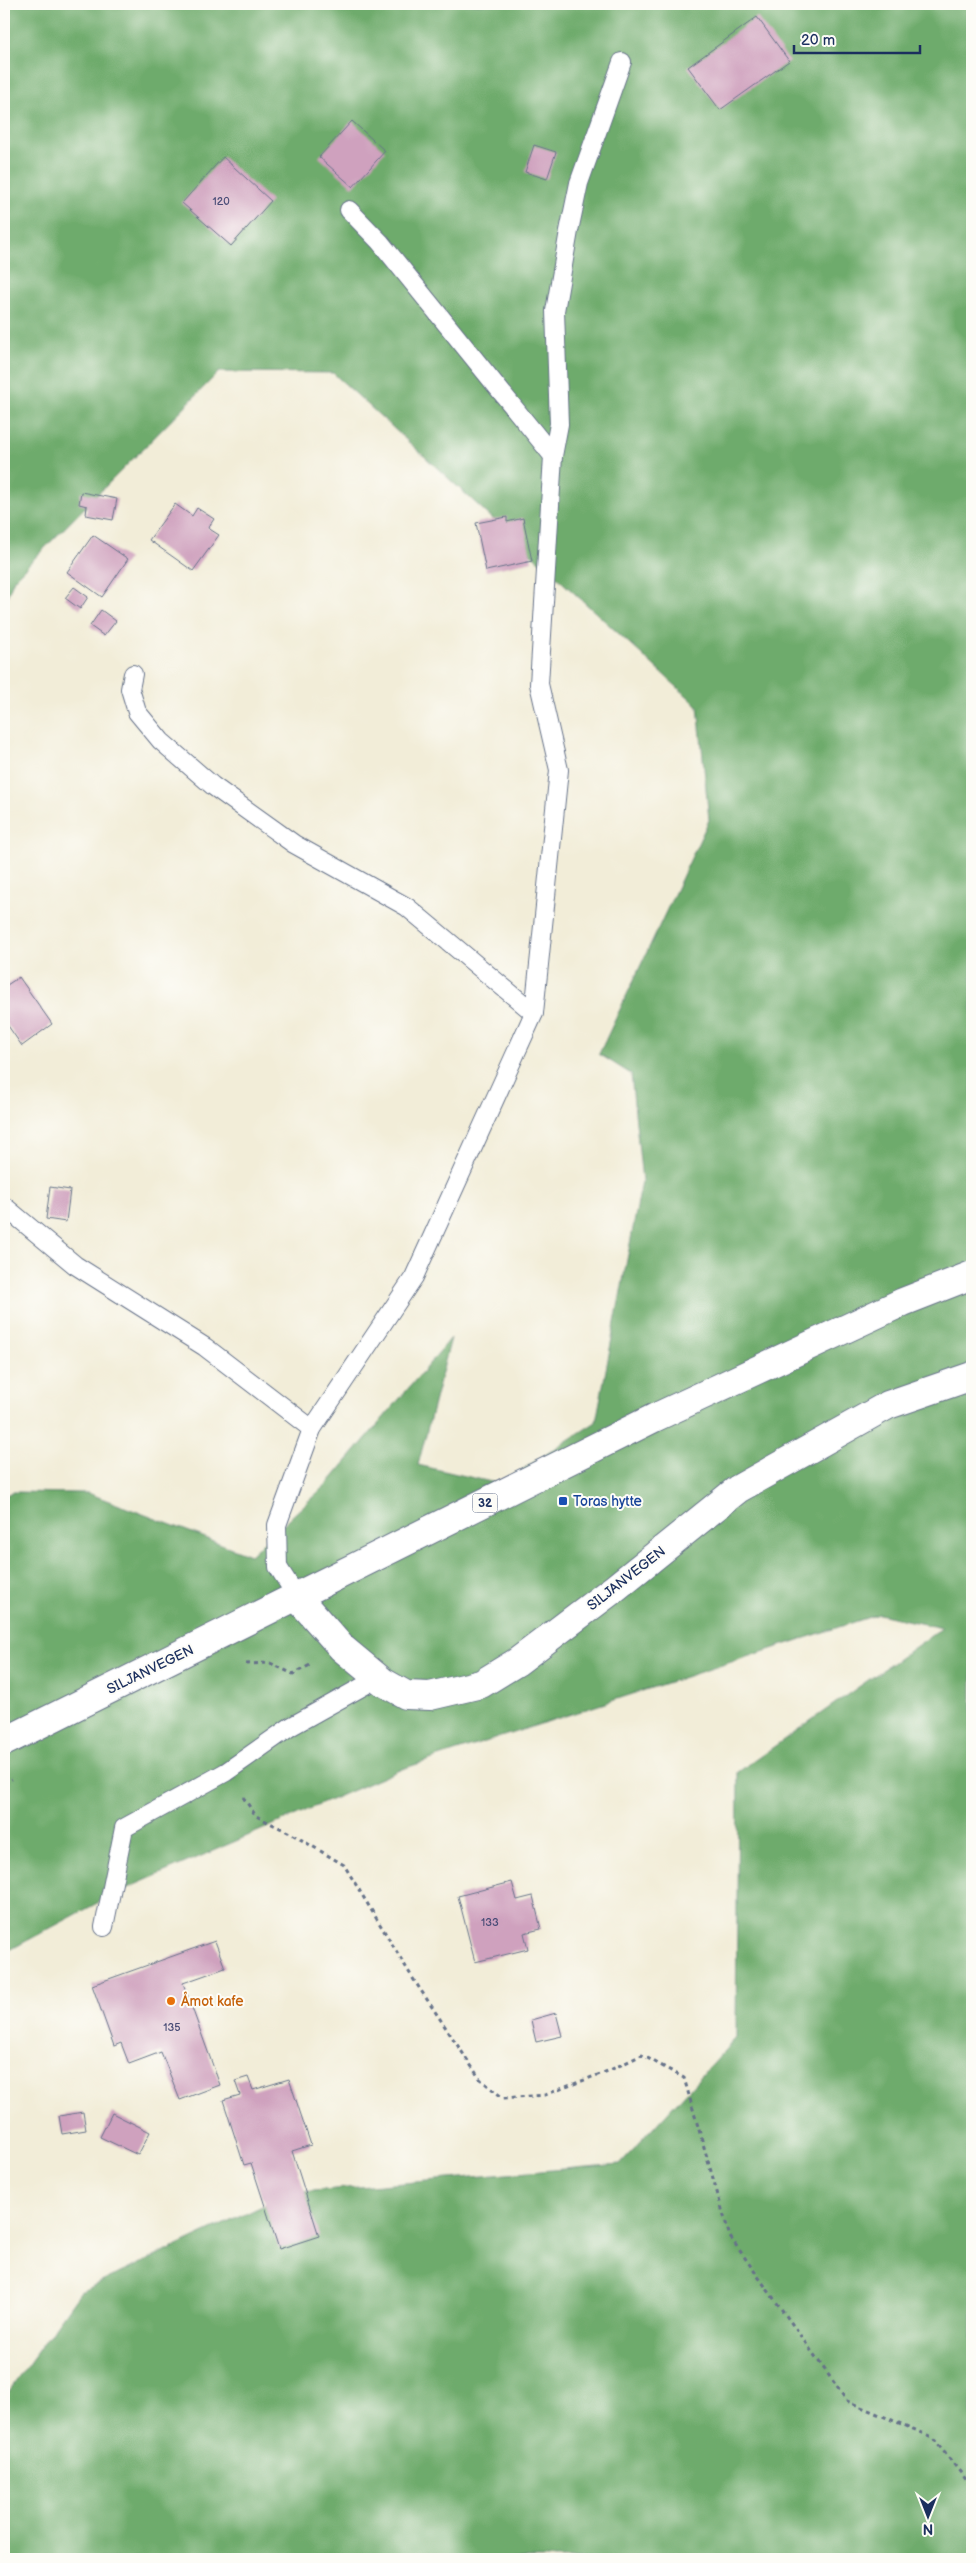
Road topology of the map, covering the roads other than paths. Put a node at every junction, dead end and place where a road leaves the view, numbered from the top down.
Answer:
1 (622, 62) dead end
2 (349, 210) dead end
3 (553, 456) junction
4 (133, 674) dead end
5 (534, 1013) junction
6 (4, 1206) edge
7 (972, 1274) edge
8 (972, 1376) edge
9 (312, 1429) junction
10 (296, 1597) junction
11 (378, 1678) junction
12 (4, 1742) edge
13 (104, 1927) dead end

1 - 3 lane
2 - 3 lane
3 - 5 lane
4 - 5 lane
5 - 9 lane
6 - 9 lane
7 - 10 main road, SILJANVEGEN / 32
8 - 11 main road, SILJANVEGEN
9 - 10 lane
10 - 11 main road, SILJANVEGEN
10 - 12 main road, SILJANVEGEN / 32
11 - 13 lane

